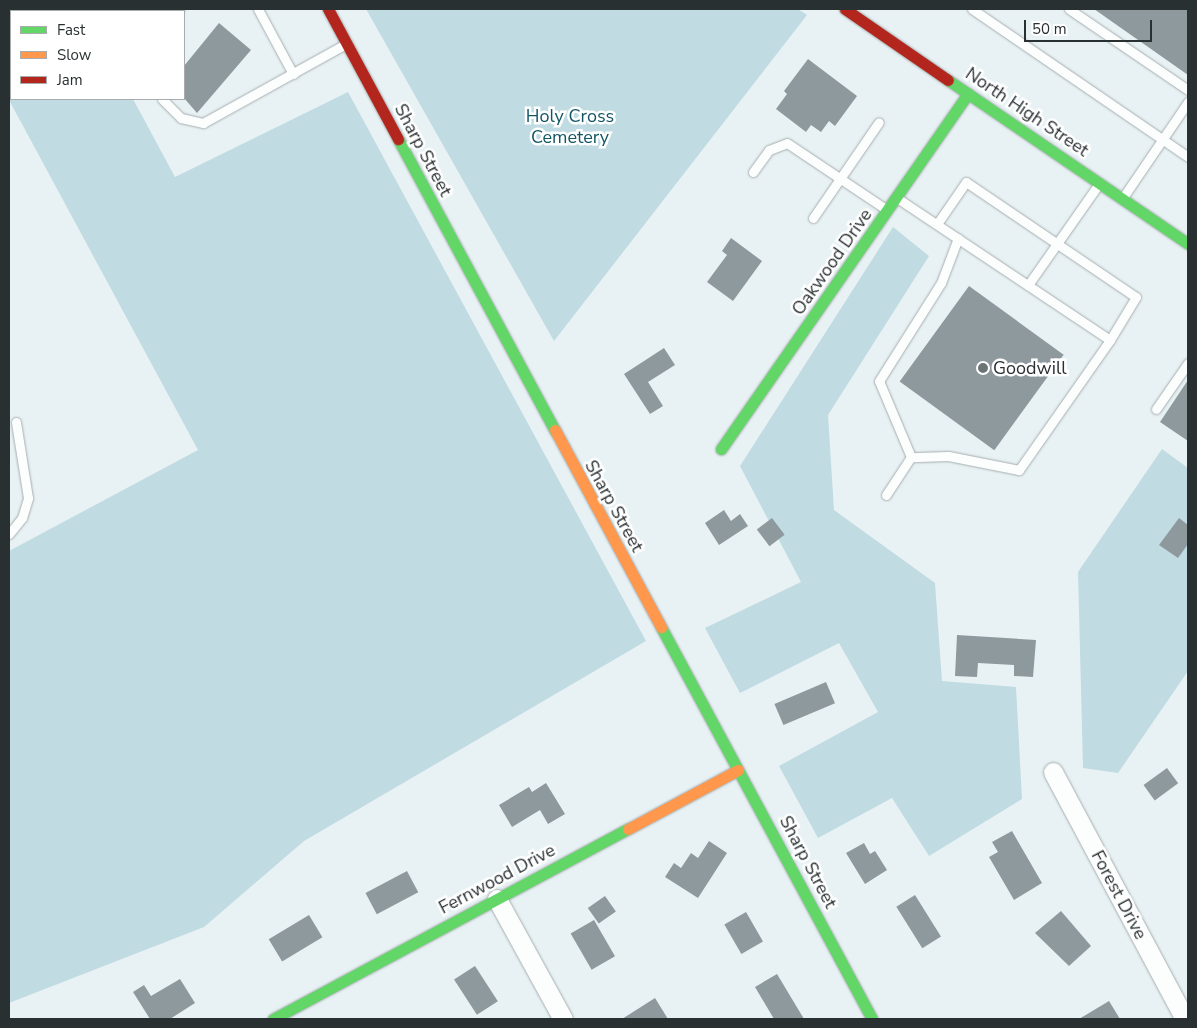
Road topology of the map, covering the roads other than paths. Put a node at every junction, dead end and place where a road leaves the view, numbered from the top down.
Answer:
1 (258, 9) edge
2 (328, 9) edge
3 (845, 9) edge
4 (972, 9) edge
5 (1069, 9) edge
6 (859, 13) edge
7 (347, 44) junction
8 (293, 74) junction
9 (1188, 90) edge
10 (968, 93) junction
11 (163, 100) edge
12 (1188, 102) edge
13 (879, 122) dead end
14 (1163, 140) junction
15 (1188, 157) edge
16 (753, 172) dead end
17 (839, 178) junction
18 (1100, 183) junction
19 (897, 198) junction
20 (1123, 199) junction
21 (889, 211) junction
22 (813, 218) dead end
23 (937, 224) junction
24 (958, 238) junction
25 (1058, 243) junction
26 (1188, 244) edge
27 (1028, 285) junction
28 (1110, 340) junction
29 (1188, 363) edge
30 (1156, 409) dead end
31 (16, 422) dead end
32 (722, 449) dead end
33 (911, 457) junction
34 (886, 494) dead end
35 (9, 534) edge
36 (738, 770) junction
37 (1053, 772) dead end
38 (498, 899) junction
39 (273, 1019) edge
40 (563, 1019) edge
41 (872, 1019) edge
42 (1185, 1019) edge

1 - 8 lane
2 - 7 street, Sharp Street
3 - 6 street, North High Street
4 - 14 lane
5 - 9 lane
6 - 10 street, North High Street
7 - 8 lane
7 - 36 street, Sharp Street
8 - 11 lane
10 - 18 street, North High Street
10 - 19 street, Oakwood Drive
12 - 14 lane
13 - 17 lane
14 - 15 lane
14 - 20 lane
16 - 17 lane
17 - 21 lane
17 - 22 lane
18 - 20 street, North High Street
18 - 25 lane
19 - 21 street, Oakwood Drive
19 - 23 lane
20 - 26 street, North High Street
21 - 32 street, Oakwood Drive
23 - 24 lane
23 - 25 lane
24 - 27 lane
24 - 33 lane
25 - 27 lane
25 - 28 lane
27 - 28 lane
28 - 33 lane
29 - 30 lane
31 - 35 lane
33 - 34 lane
36 - 38 street, Fernwood Drive
36 - 41 street, Sharp Street
37 - 42 street, Forest Drive
38 - 39 street, Fernwood Drive
38 - 40 street

